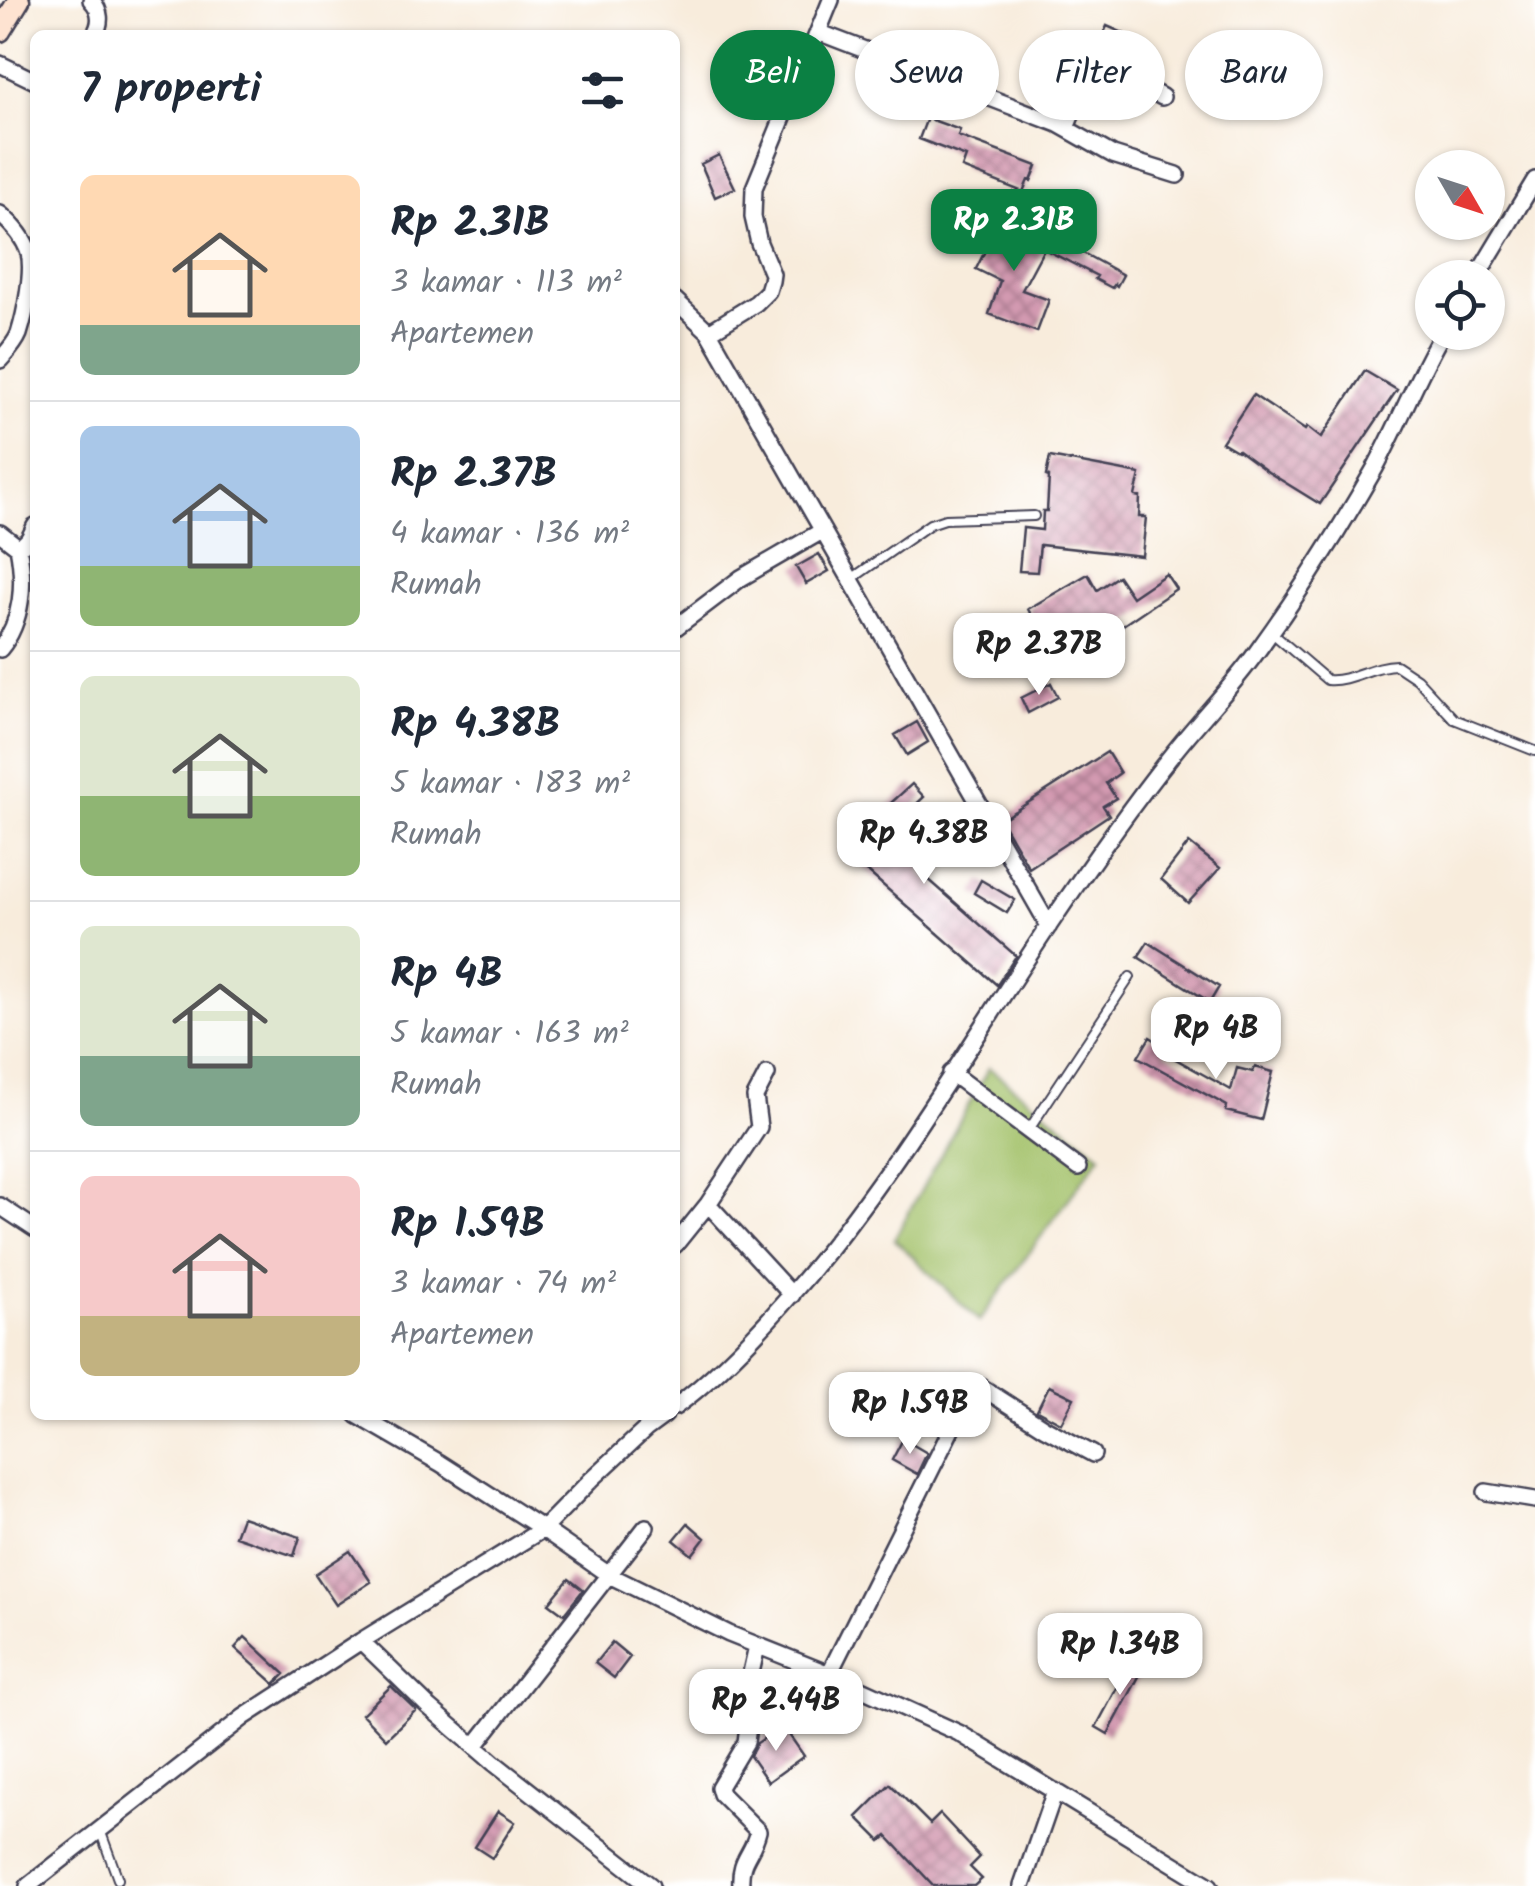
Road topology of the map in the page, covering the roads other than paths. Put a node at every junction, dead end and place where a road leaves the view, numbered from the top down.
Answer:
1 (19, 0) edge
2 (91, 0) edge
3 (831, 0) edge
4 (96, 30) edge
5 (819, 30) edge
6 (0, 31) edge
7 (835, 39) edge
8 (0, 64) edge
9 (30, 79) edge
10 (782, 120) edge
11 (1069, 120) edge
12 (1066, 128) junction
13 (1177, 175) dead end
14 (1535, 180) edge
15 (0, 214) edge
16 (1487, 260) edge
17 (680, 305) edge
18 (708, 332) junction
19 (1434, 350) edge
20 (0, 360) edge
21 (1034, 516) dead end
22 (822, 530) junction
23 (0, 534) edge
24 (30, 538) edge
25 (18, 546) junction
26 (850, 580) junction
27 (680, 624) edge
28 (1270, 632) junction
29 (0, 649) edge
30 (1535, 751) edge
31 (1049, 926) junction
32 (1130, 977) dead end
33 (952, 1073) junction
34 (767, 1074) dead end
35 (1028, 1131) junction
36 (1078, 1168) dead end
37 (708, 1204) junction
38 (0, 1206) edge
39 (30, 1226) edge
40 (680, 1239) edge
41 (792, 1295) junction
42 (680, 1403) edge
43 (366, 1420) edge
44 (644, 1422) edge
45 (1093, 1454) dead end
46 (1486, 1492) dead end
47 (1535, 1500) edge
48 (646, 1527) dead end
49 (544, 1529) junction
50 (608, 1575) junction
51 (361, 1642) junction
52 (757, 1646) junction
53 (829, 1674) junction
54 (475, 1746) junction
55 (1055, 1791) junction
56 (100, 1830) junction
57 (118, 1878) dead end
58 (28, 1886) edge
59 (650, 1886) edge
60 (742, 1886) edge
61 (1022, 1886) edge
62 (1210, 1886) edge

1 - 6 street
2 - 4 street
3 - 5 street
7 - 12 street
8 - 9 street
10 - 18 street
11 - 12 street
12 - 13 street
14 - 16 street
15 - 20 street
17 - 18 street
18 - 22 street
19 - 28 street
21 - 26 lane
22 - 26 street
22 - 27 street
23 - 25 street
24 - 25 street
25 - 29 street
26 - 31 street
28 - 30 lane
28 - 31 street
31 - 33 street
32 - 35 lane
33 - 35 street
33 - 41 street
34 - 37 street
35 - 36 street
37 - 40 street
37 - 41 street
38 - 39 street
41 - 42 street
43 - 49 street
44 - 49 street
45 - 53 street
46 - 47 street
48 - 50 street
49 - 50 street
49 - 51 street
50 - 52 street
50 - 54 street
51 - 54 street
51 - 56 street
52 - 53 street
52 - 60 street
53 - 55 street
54 - 59 street
55 - 61 street
55 - 62 street
56 - 57 lane
56 - 58 street

